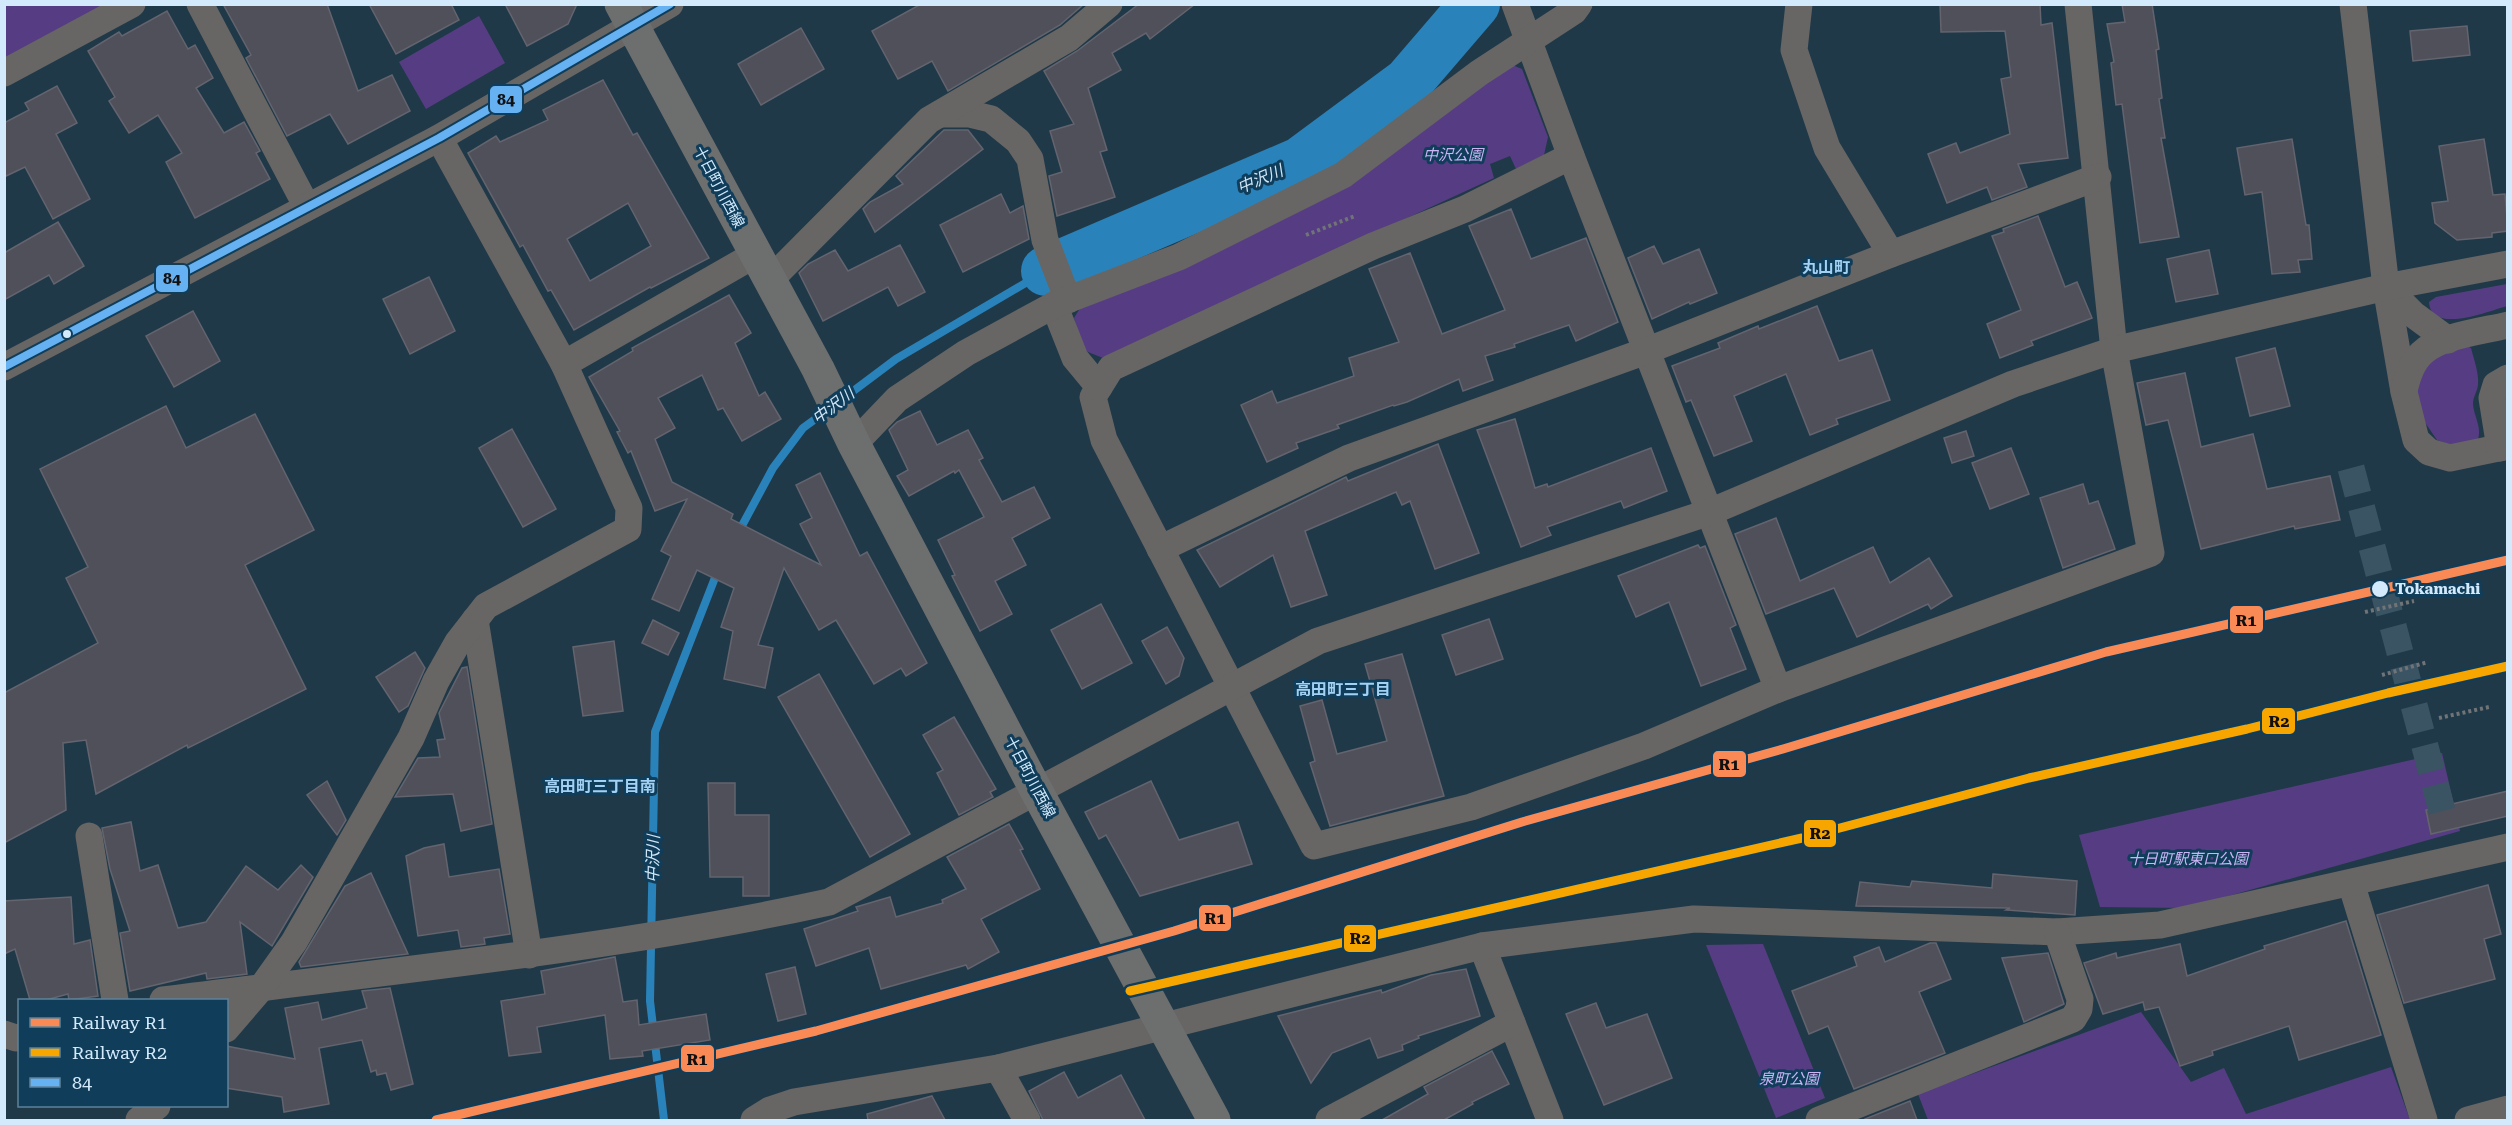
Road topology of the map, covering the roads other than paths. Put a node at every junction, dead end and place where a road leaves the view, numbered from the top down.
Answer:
1 (132, 4) edge
2 (200, 4) edge
3 (670, 4) edge
4 (1109, 4) edge
5 (1579, 4) edge
6 (1799, 4) edge
7 (2078, 4) edge
8 (2353, 4) edge
9 (1517, 9) edge
10 (627, 16) edge
11 (1530, 41) junction
12 (4, 73) edge
13 (940, 114) junction
14 (439, 138) junction
15 (1571, 156) junction
16 (2098, 177) junction
17 (308, 207) junction
18 (1891, 254) junction
19 (2508, 264) edge
20 (763, 267) junction
21 (2386, 287) junction
22 (1061, 303) junction
23 (2508, 325) edge
24 (2448, 340) junction
25 (2114, 350) junction
26 (1646, 351) junction
27 (564, 364) junction
28 (4, 367) edge
29 (2508, 378) edge
30 (1099, 387) junction
31 (2404, 392) junction
32 (851, 438) junction
33 (2504, 447) edge
34 (1710, 512) junction
35 (1160, 549) junction
36 (475, 620) junction
37 (1231, 688) junction
38 (1778, 689) junction
39 (1036, 790) junction
40 (89, 836) dead end
41 (2508, 846) edge
42 (2351, 883) junction
43 (2057, 932) junction
44 (1482, 946) junction
45 (529, 955) junction
46 (262, 987) junction
47 (115, 999) edge
48 (171, 999) edge
49 (1512, 1023) junction
50 (1164, 1026) junction
51 (228, 1027) edge
52 (998, 1068) junction
53 (155, 1107) edge
54 (2508, 1109) edge
55 (766, 1117) edge
56 (1827, 1119) edge
57 (140, 1120) edge
58 (1027, 1120) edge
59 (1214, 1120) edge
60 (1329, 1120) edge
61 (1550, 1120) edge
62 (2424, 1120) edge
63 (2468, 1120) edge

1 - 12 street
2 - 17 street
3 - 10 street
4 - 13 street
5 - 11 street
6 - 18 street
7 - 16 street
8 - 21 street
9 - 11 street
10 - 14 street
10 - 20 main road, 十日町川西線
11 - 15 street
11 - 22 street
13 - 20 street
13 - 22 street
14 - 17 street
14 - 27 street
15 - 26 street
15 - 30 street
16 - 18 street
16 - 25 street
17 - 28 street
18 - 26 street
19 - 21 street
20 - 27 street
20 - 32 main road, 十日町川西線
21 - 24 street
21 - 25 street
21 - 31 street
22 - 30 street
22 - 32 street
23 - 24 street
24 - 31 street
25 - 34 street
25 - 38 street
26 - 34 street
26 - 35 street
27 - 36 street
29 - 33 street
30 - 35 street
31 - 33 street
32 - 39 main road, 十日町川西線
34 - 37 street
34 - 38 street
35 - 37 street
36 - 45 street
36 - 46 street
37 - 38 street
37 - 39 street
39 - 45 street
39 - 50 main road, 十日町川西線
40 - 47 street
41 - 42 street
42 - 43 street
42 - 62 street
43 - 44 street
43 - 56 street
44 - 49 street
44 - 50 street
45 - 46 street
46 - 48 street
46 - 51 street
49 - 60 street
49 - 61 street
50 - 52 street
50 - 59 main road, 十日町川西線
52 - 55 street
52 - 58 street
53 - 57 street
54 - 63 street

